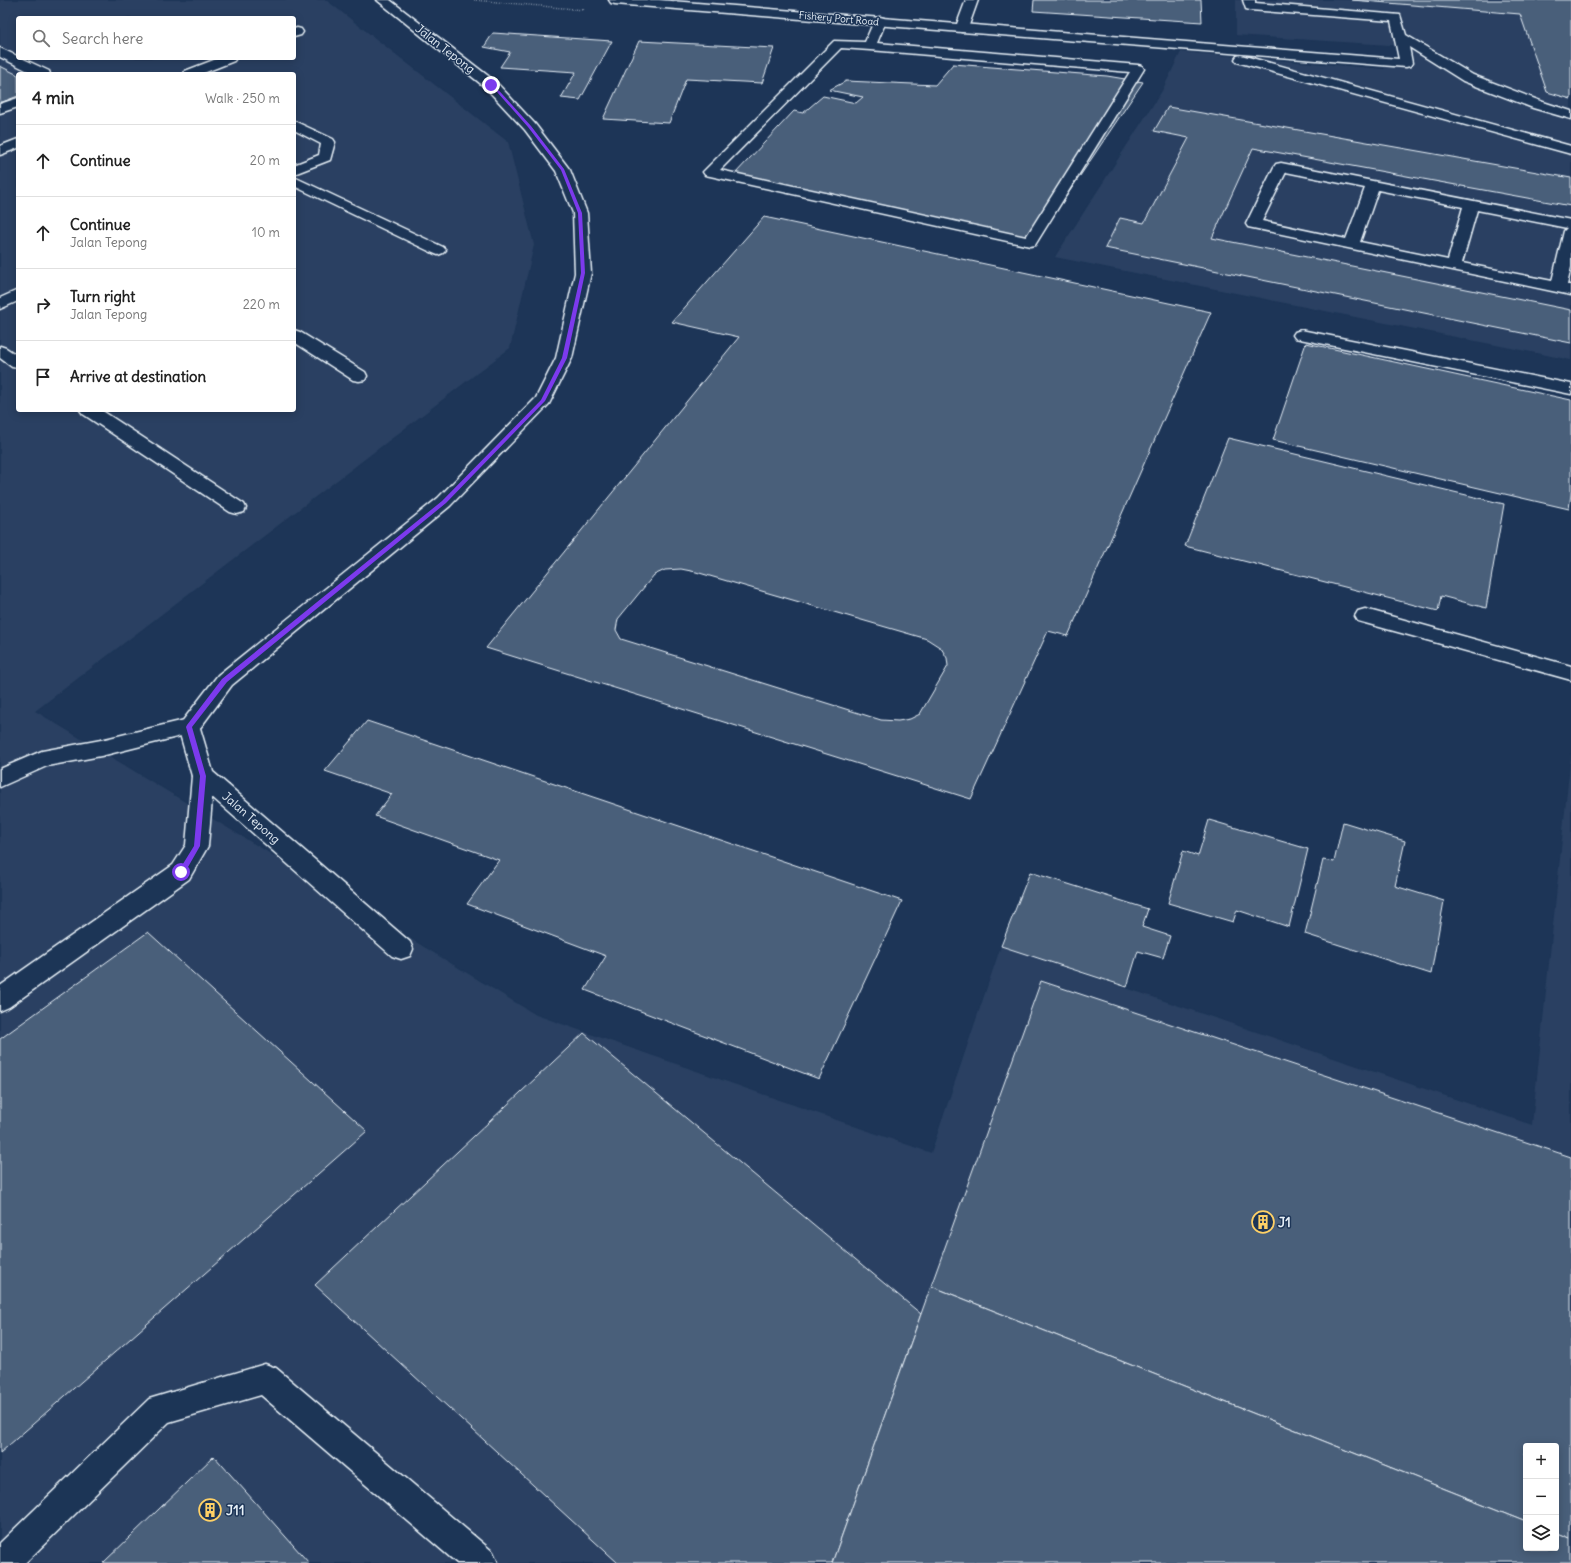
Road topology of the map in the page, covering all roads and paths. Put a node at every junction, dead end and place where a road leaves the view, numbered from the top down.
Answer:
1 (383, 0) edge
2 (614, 0) edge
3 (972, 0) edge
4 (1249, 0) edge
5 (880, 21) junction
6 (962, 28) junction
7 (1399, 36) junction
8 (1190, 45) junction
9 (870, 46) junction
10 (0, 52) edge
11 (16, 60) edge
12 (16, 60) edge
13 (225, 60) edge
14 (40, 72) edge
15 (197, 72) edge
16 (16, 103) edge
17 (0, 109) edge
18 (1571, 115) edge
19 (296, 126) edge
20 (16, 145) edge
21 (1571, 150) edge
22 (0, 151) edge
23 (296, 169) edge
24 (296, 182) edge
25 (1373, 186) junction
26 (1470, 205) junction
27 (1571, 224) edge
28 (1571, 231) edge
29 (1351, 245) junction
30 (438, 250) dead end
31 (1454, 265) junction
32 (1565, 288) edge
33 (16, 297) edge
34 (0, 304) edge
35 (1301, 335) dead end
36 (296, 336) edge
37 (0, 351) edge
38 (16, 362) edge
39 (358, 376) dead end
40 (1571, 389) edge
41 (92, 412) edge
42 (237, 508) dead end
43 (1364, 616) dead end
44 (1571, 673) edge
45 (189, 727) junction
46 (203, 776) junction
47 (0, 779) edge
48 (401, 949) dead end
49 (0, 1000) edge
50 (2, 1563) edge
51 (482, 1563) edge

1 - 45 street, Jalan Tepong
2 - 5 street, Fishery Port Road
3 - 6 street
4 - 7 street
5 - 6 street, Fishery Port Road
5 - 9 street
6 - 8 street, Fishery Port Road
7 - 8 street
7 - 18 street
8 - 21 street
9 - 9 street
10 - 11 street
12 - 14 street
13 - 15 street
16 - 17 street
19 - 23 street
20 - 22 street
24 - 30 street
25 - 26 street
25 - 29 street
25 - 29 street
26 - 27 street
26 - 31 street
28 - 32 street
29 - 31 street
31 - 32 street
33 - 34 street
35 - 40 street
36 - 39 street
37 - 38 street
41 - 42 street
43 - 44 street
45 - 46 street
45 - 47 street
46 - 48 street, Jalan Tepong
46 - 49 street
50 - 51 street

